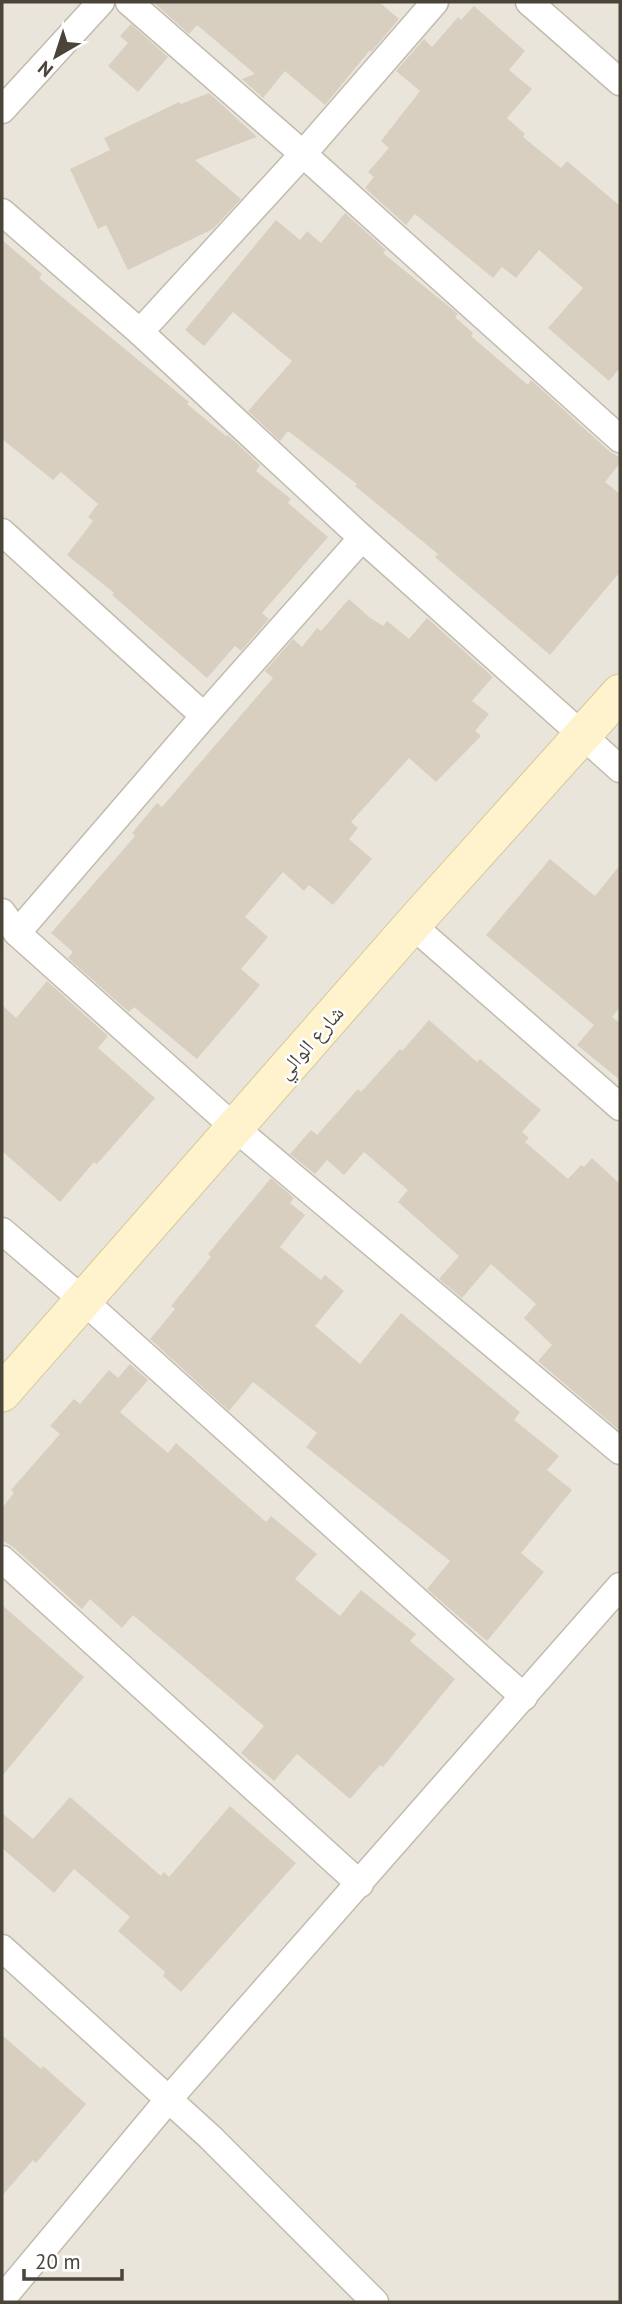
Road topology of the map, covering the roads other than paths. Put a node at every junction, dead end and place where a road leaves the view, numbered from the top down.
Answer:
1 (101, 2) edge
2 (129, 2) edge
3 (435, 2) edge
4 (529, 2) edge
5 (620, 82) edge
6 (2, 110) edge
7 (303, 154) junction
8 (2, 212) edge
9 (140, 332) junction
10 (620, 439) edge
11 (2, 532) edge
12 (362, 538) junction
13 (620, 693) edge
14 (204, 716) junction
15 (582, 736) junction
16 (620, 769) edge
17 (10, 922) edge
18 (412, 925) junction
19 (620, 1107) edge
20 (235, 1128) junction
21 (2, 1231) edge
22 (84, 1301) junction
23 (2, 1393) edge
24 (620, 1451) edge
25 (2, 1559) edge
26 (620, 1586) edge
27 (524, 1697) junction
28 (360, 1884) junction
29 (2, 1948) edge
30 (169, 2100) junction
31 (2, 2299) edge
32 (375, 2302) edge

1 - 6 street
2 - 7 street
3 - 7 street
4 - 5 street
7 - 9 street
7 - 10 street
8 - 9 street
9 - 12 street
11 - 14 street
12 - 14 street
12 - 15 street
13 - 15 main road, شارع الوالي
14 - 17 street
15 - 16 street
15 - 18 main road, شارع الوالي
17 - 20 street
18 - 19 street
18 - 20 main road, شارع الوالي
20 - 22 main road, شارع الوالي
20 - 24 street
21 - 22 street
22 - 23 main road, شارع الوالي
22 - 27 street
25 - 28 street
26 - 27 street
27 - 28 street
28 - 30 street
29 - 30 street
30 - 31 street
30 - 32 street

